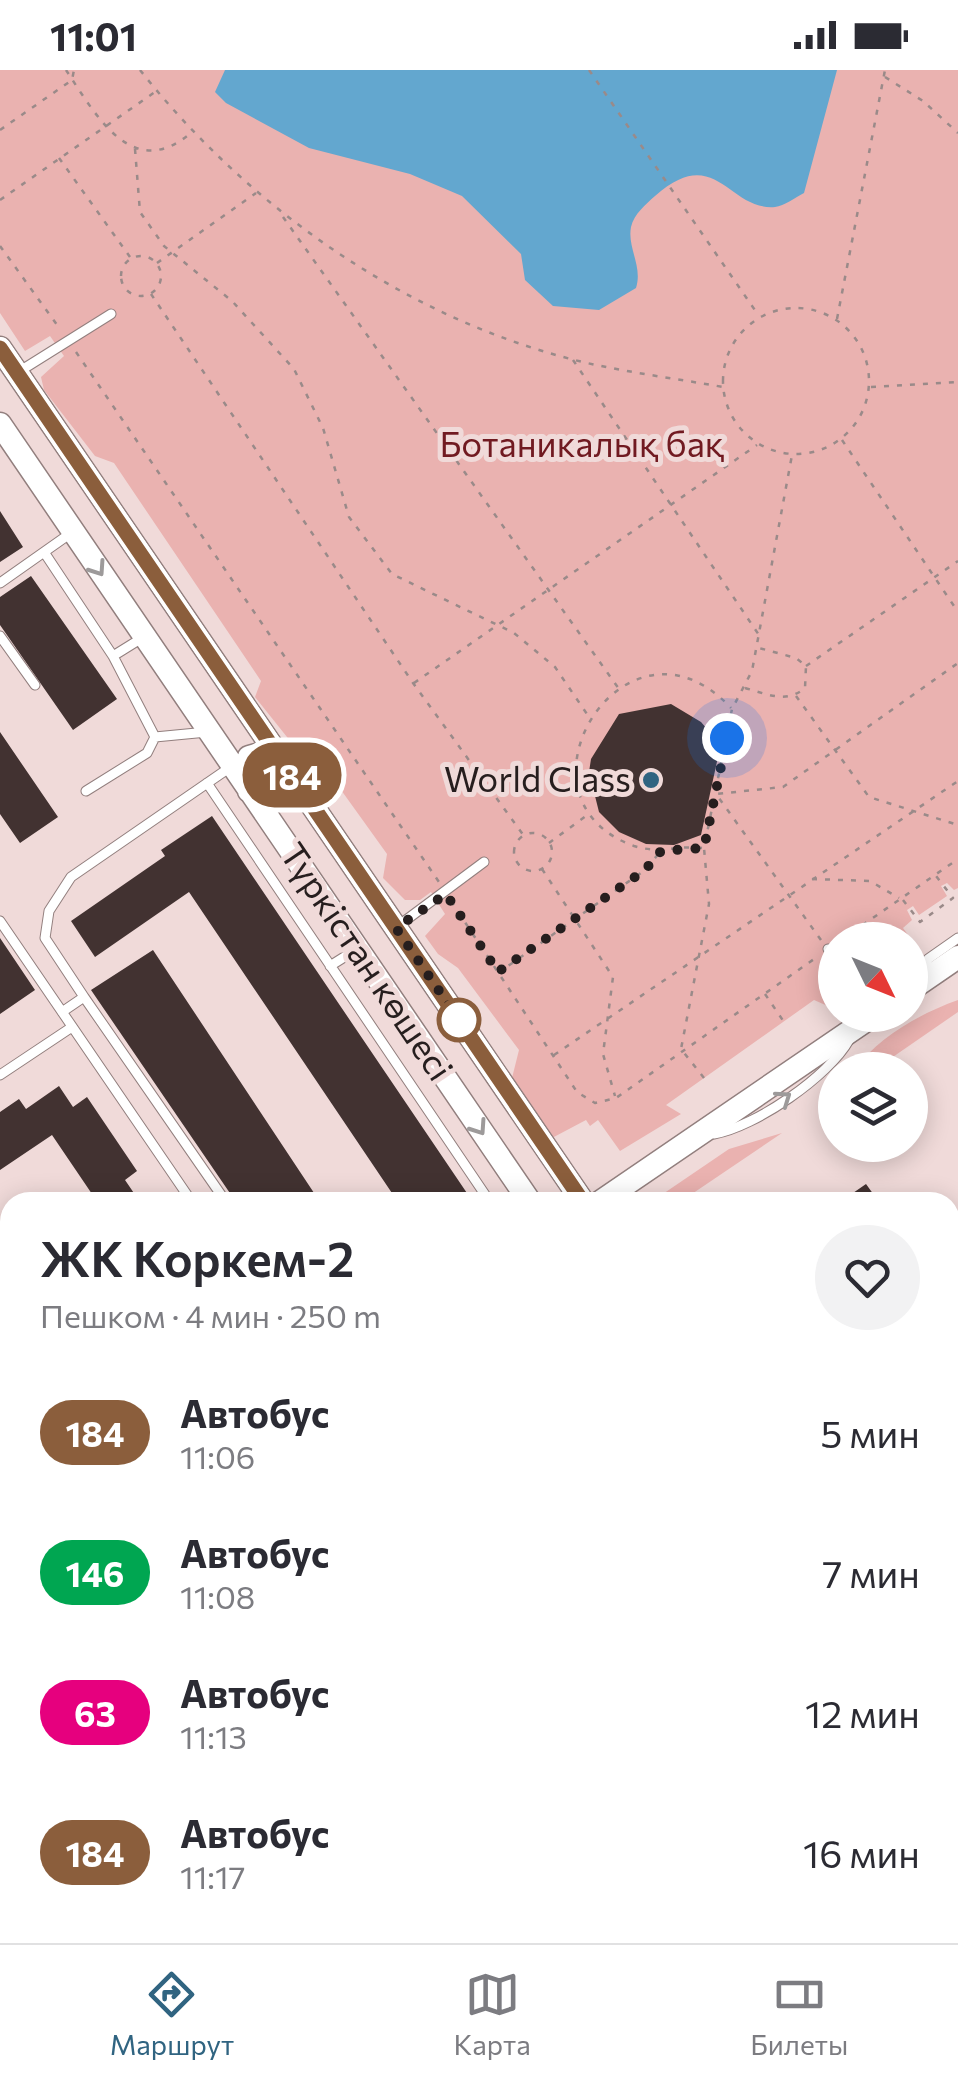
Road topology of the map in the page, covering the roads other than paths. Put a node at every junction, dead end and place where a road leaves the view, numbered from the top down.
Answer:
1 (111, 314) road end
2 (0, 348) edge
3 (17, 373) junction
4 (0, 424) edge
5 (73, 532) junction
6 (44, 552) junction
7 (0, 583) edge
8 (0, 636) edge
9 (144, 636) junction
10 (113, 656) junction
11 (212, 658) junction
12 (35, 684) dead end
13 (177, 684) junction
14 (209, 732) junction
15 (155, 737) junction
16 (281, 760) junction
17 (232, 766) junction
18 (207, 783) junction
19 (86, 791) dead end
20 (250, 791) junction
21 (484, 862) dead end
22 (0, 921) edge
23 (396, 928) junction
24 (958, 938) edge
25 (357, 949) junction
26 (958, 957) edge
27 (928, 959) edge
28 (330, 966) junction
29 (928, 978) edge
30 (84, 997) junction
31 (62, 1012) junction
32 (72, 1028) junction
33 (849, 1032) edge
34 (0, 1075) edge
35 (184, 1192) edge
36 (219, 1192) edge
37 (483, 1192) edge
38 (523, 1192) edge
39 (576, 1192) edge
40 (615, 1192) edge

1 - 3 lane
2 - 3 main road, Түркістан көшесі
3 - 11 main road, Түркістан көшесі
4 - 5 main road, Түркістан көшесі
5 - 6 lane
5 -> 9 main road, Түркістан көшесі
6 - 7 lane
6 - 10 lane
8 - 12 lane
9 - 10 lane
9 - 13 main road, Түркістан көшесі
10 - 15 lane
11 - 13 main road
11 - 16 main road, Түркістан көшесі
13 - 14 main road, Түркістан көшесі
14 - 15 lane
14 - 17 main road, Түркістан көшесі
15 - 19 lane
16 - 20 main road
16 - 23 main road, Түркістан көшесі
17 - 18 lane
17 - 20 main road, Түркістан көшесі
18 - 28 lane
18 - 30 lane
20 - 25 main road, Түркістан көшесі
21 - 23 lane
22 - 31 lane
23 - 39 main road, Түркістан көшесі
24 - 27 lane
25 - 28 lane
25 -> 38 main road, Түркістан көшесі
26 - 29 main road
28 - 37 lane
30 - 31 lane
30 - 36 lane
31 - 32 lane
32 - 34 lane
32 - 35 lane
33 - 40 main road

